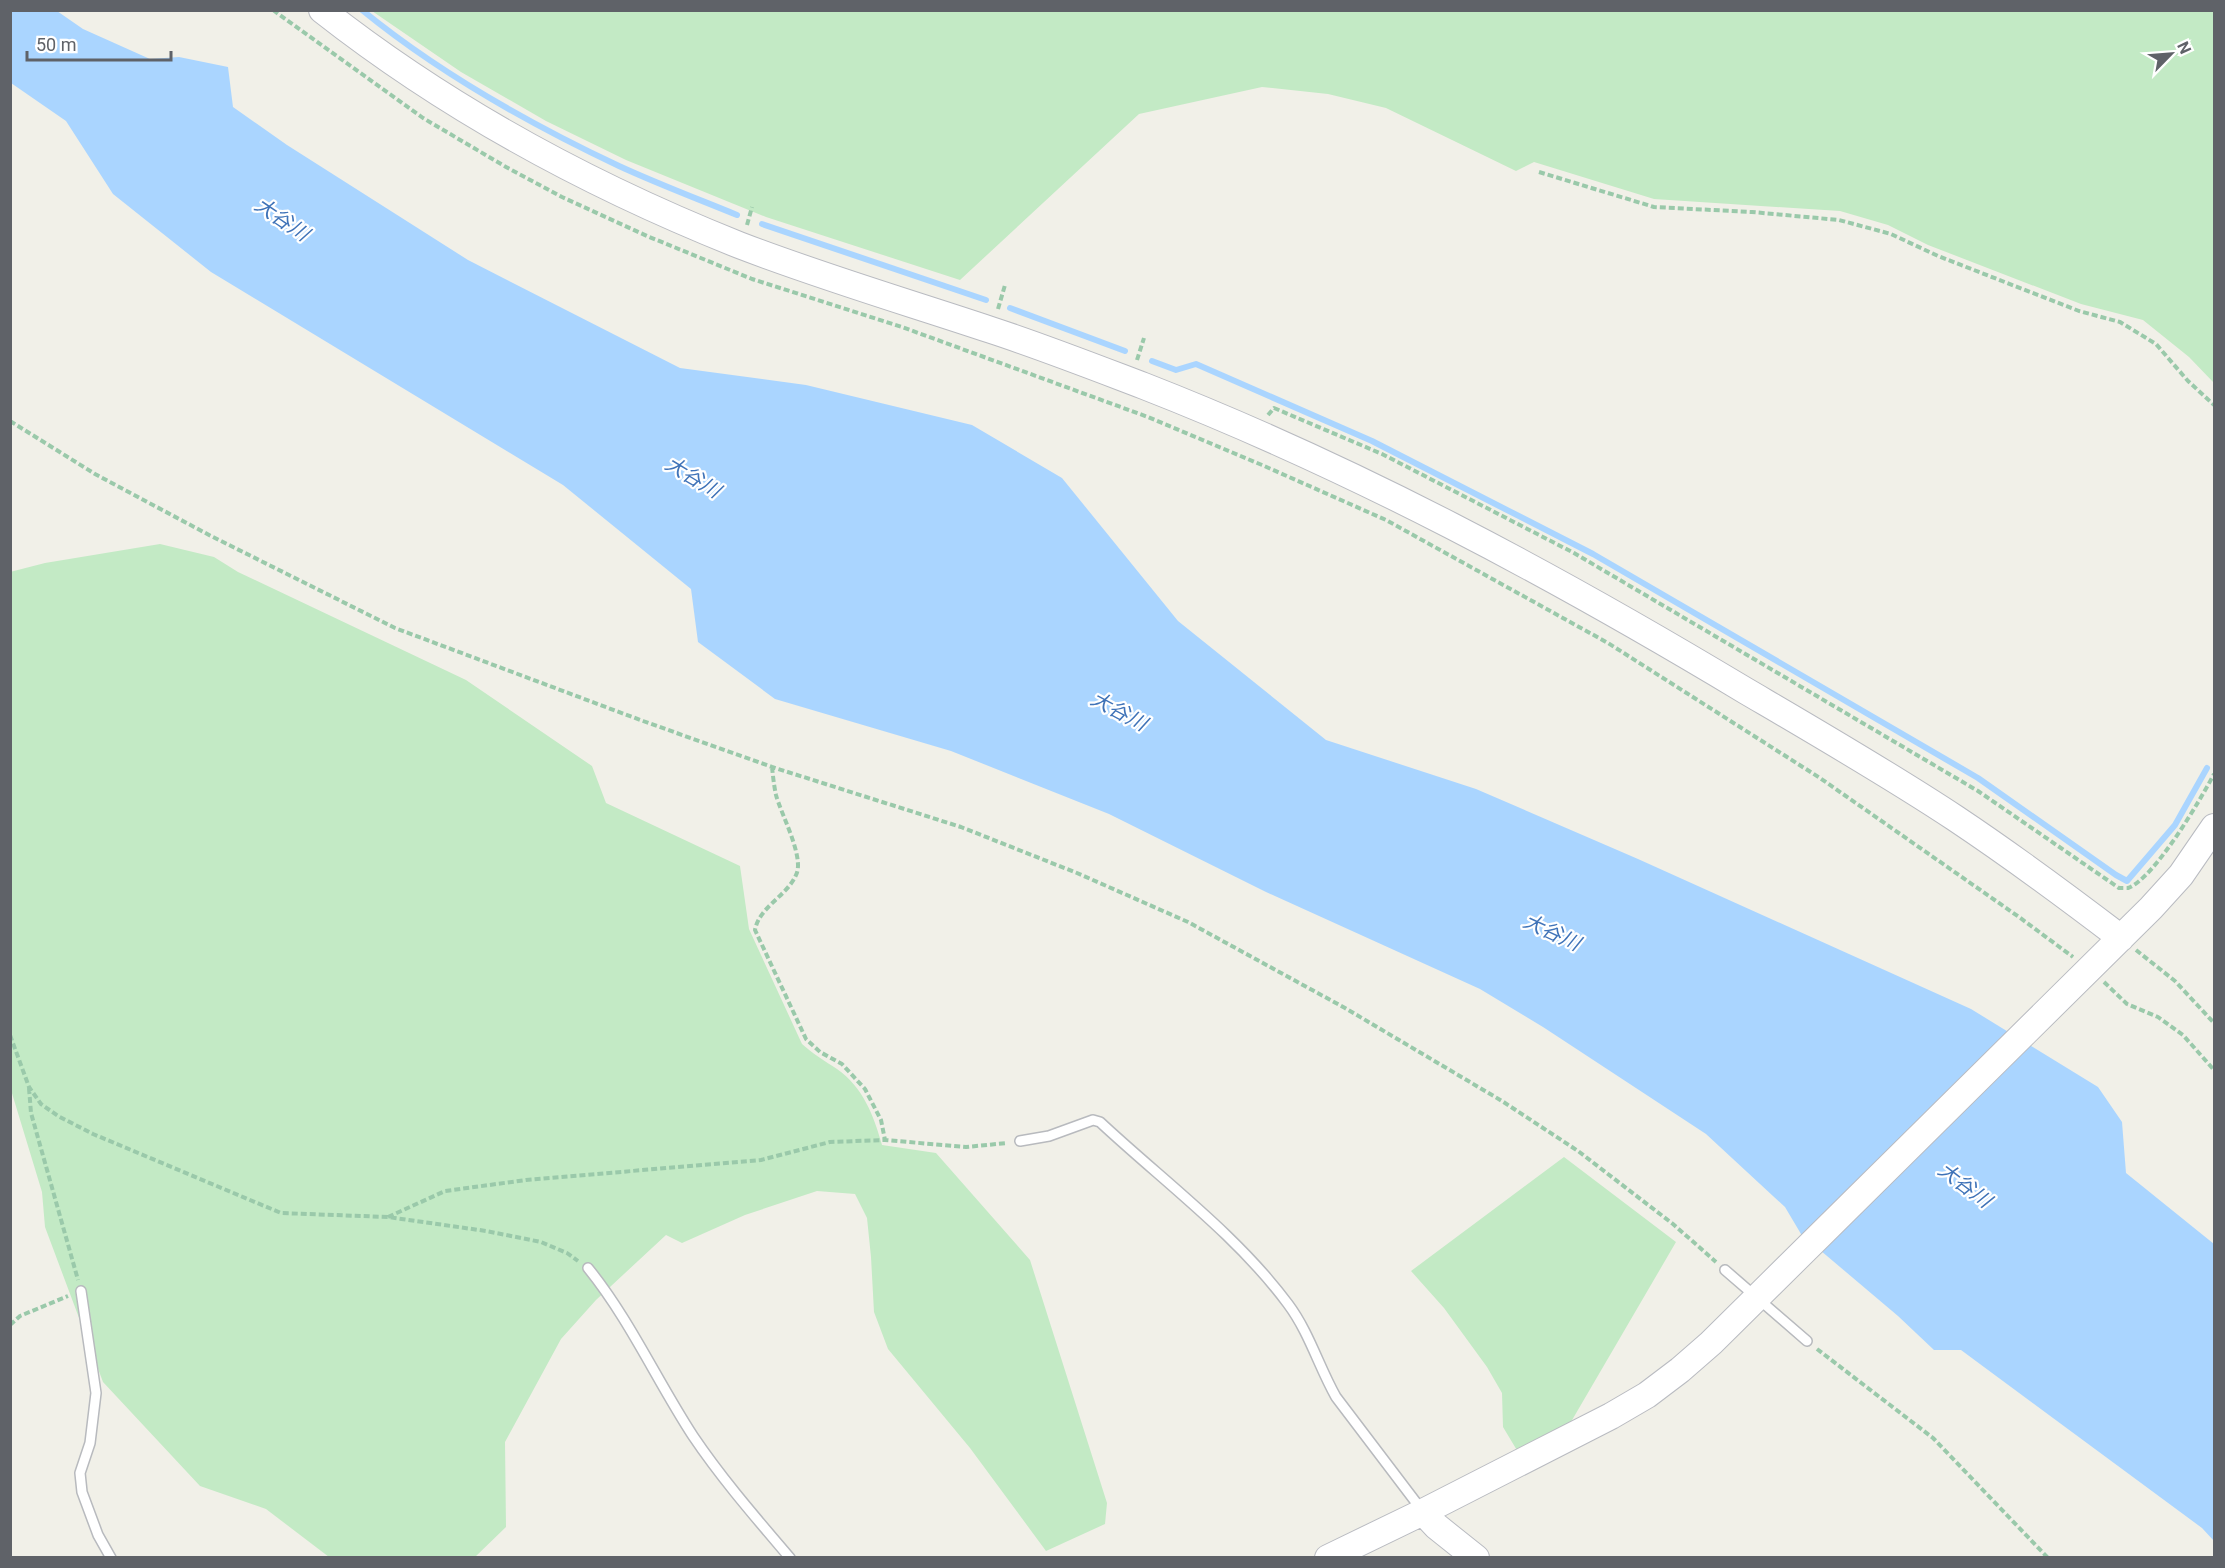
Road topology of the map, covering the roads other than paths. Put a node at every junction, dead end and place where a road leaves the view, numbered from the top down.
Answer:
1 (322, 10) edge
2 (2214, 827) edge
3 (2121, 938) junction
4 (1020, 1141) road end
5 (588, 1269) road end
6 (1725, 1270) road end
7 (81, 1291) road end
8 (1758, 1296) junction
9 (1807, 1341) road end
10 (1423, 1512) junction
11 (111, 1557) edge
12 (790, 1557) edge
13 (1328, 1557) edge
14 (1476, 1557) edge

1 - 3 street
2 - 3 street
3 - 8 street
4 - 10 lane
5 - 12 lane
6 - 8 lane
7 - 11 lane
8 - 9 lane
8 - 10 street
10 - 13 street
10 - 14 street

